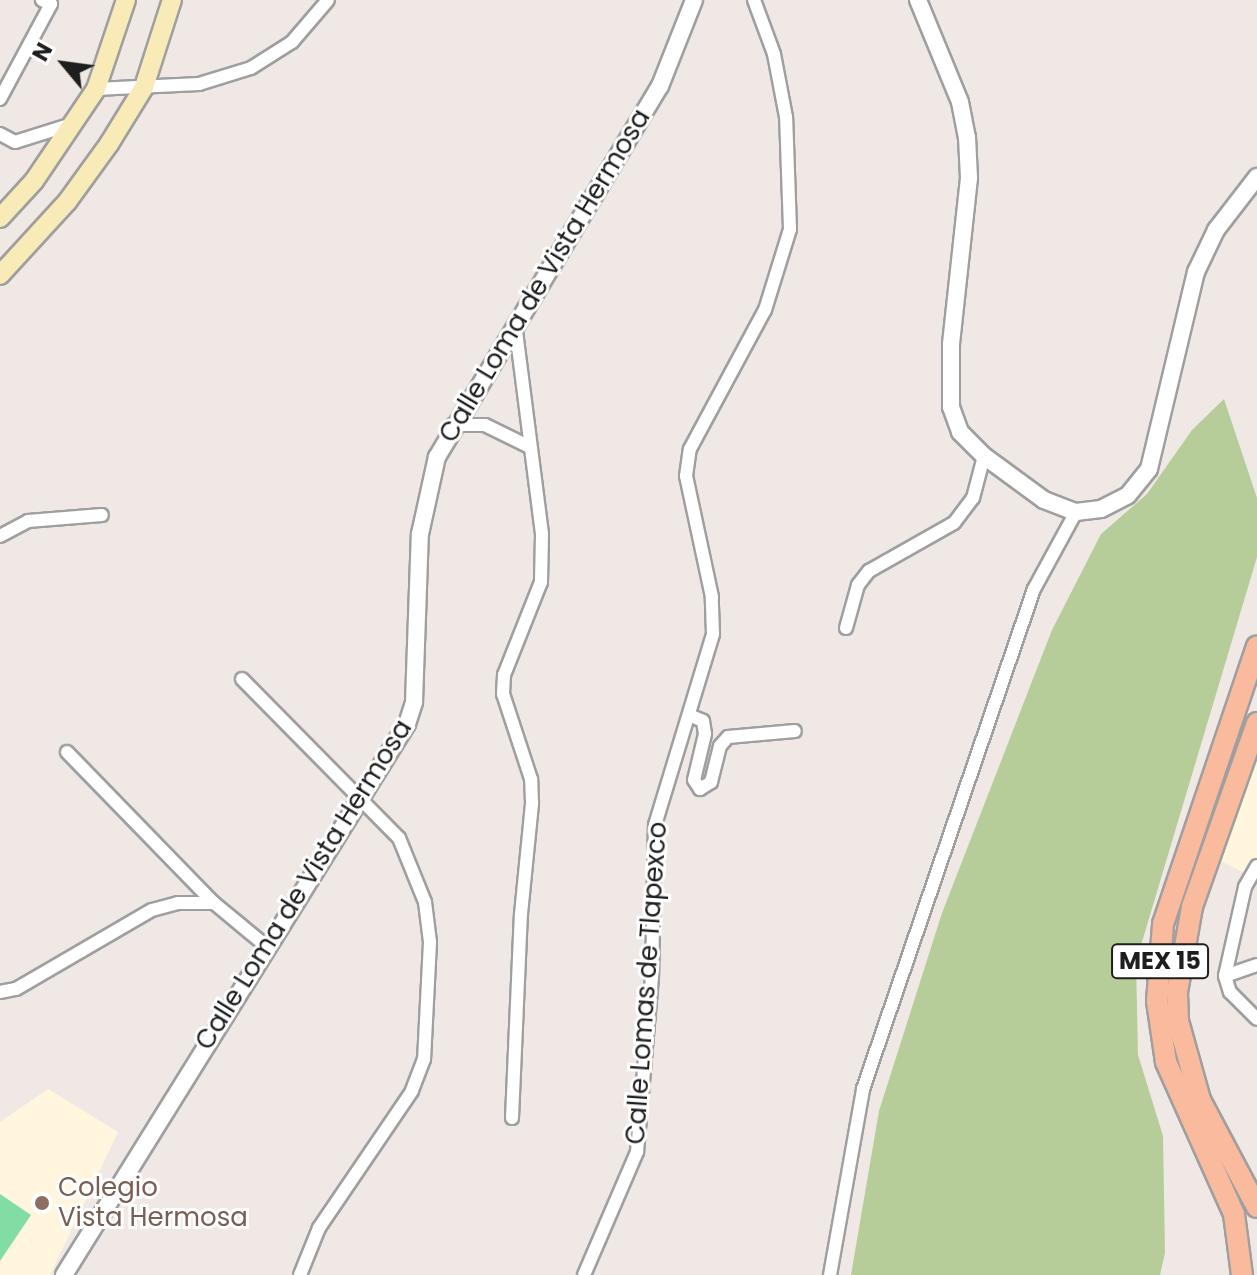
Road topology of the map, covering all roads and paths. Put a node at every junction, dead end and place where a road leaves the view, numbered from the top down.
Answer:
1 (42, 0) edge
2 (126, 0) edge
3 (172, 0) edge
4 (328, 0) edge
5 (694, 0) edge
6 (754, 0) edge
7 (918, 0) edge
8 (144, 87) junction
9 (96, 89) junction
10 (0, 99) edge
11 (75, 124) junction
12 (0, 134) edge
13 (1257, 177) edge
14 (0, 218) edge
15 (0, 275) edge
16 (515, 323) junction
17 (452, 425) junction
18 (530, 447) junction
19 (984, 456) junction
20 (1076, 512) junction
21 (102, 515) dead end
22 (0, 536) edge
23 (846, 628) dead end
24 (1257, 647) edge
25 (242, 679) dead end
26 (689, 715) junction
27 (1257, 723) edge
28 (795, 731) dead end
29 (67, 752) dead end
30 (361, 798) junction
31 (1257, 866) edge
32 (214, 903) junction
33 (266, 946) junction
34 (1257, 965) edge
35 (1225, 976) junction
36 (0, 992) edge
37 (1257, 1019) edge
38 (512, 1118) dead end
39 (1257, 1207) edge
40 (64, 1275) edge
41 (300, 1275) edge
42 (584, 1275) edge
43 (830, 1275) edge
44 (1242, 1275) edge

1 - 10 street
2 - 9 main road
3 - 8 main road
4 - 8 street
5 - 16 street, Calle Loma de Vista Hermosa
6 - 26 street, Calle Lomas de Tlapexco
7 - 19 street
8 - 9 street
8 - 15 main road
9 - 11 main road
11 - 12 street
11 - 14 main road
13 - 20 street
16 - 17 street, Calle Loma de Vista Hermosa
16 - 18 street
17 - 18 street
17 - 30 street, Calle Loma de Vista Hermosa
18 - 38 street
19 - 20 street
19 - 23 street
20 - 43 street
21 - 22 street
24 - 44 main road, MEX 15
25 - 30 street
26 - 28 street
26 - 42 street, Calle Lomas de Tlapexco
27 - 39 main road, MEX 15
29 - 32 street
30 - 33 street, Calle Loma de Vista Hermosa
30 - 41 street
31 - 35 street
32 - 33 street
32 - 36 street
33 - 40 street, Calle Loma de Vista Hermosa
34 - 35 street
35 - 37 street

